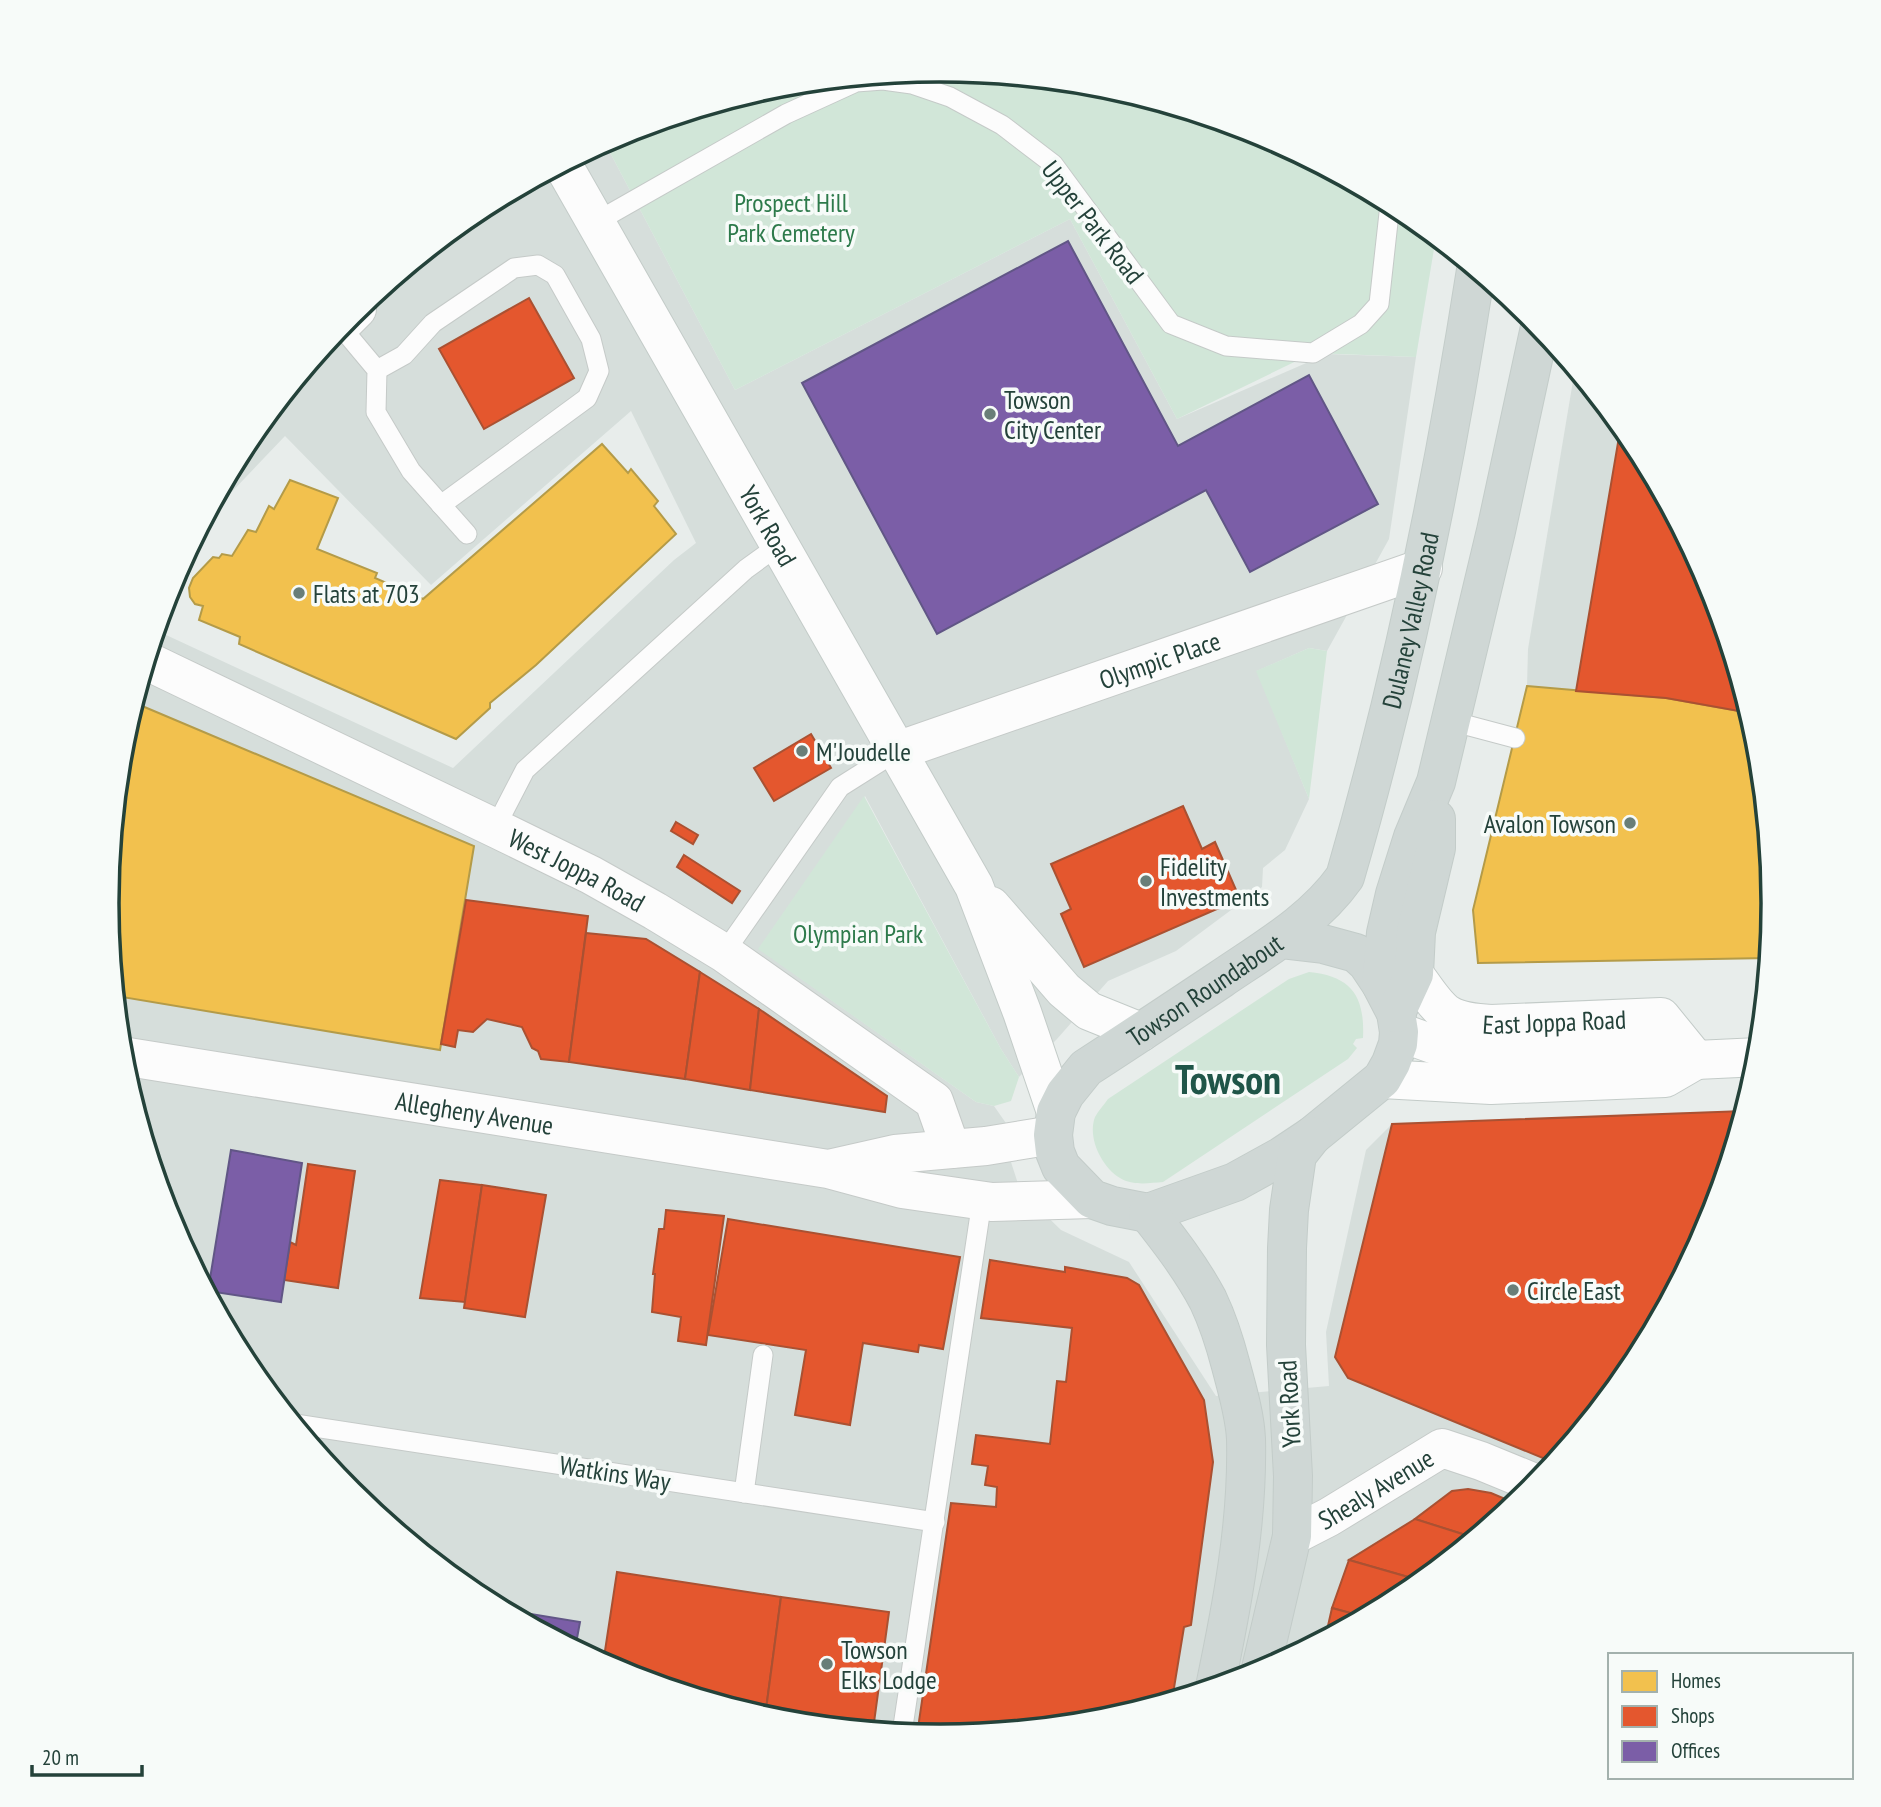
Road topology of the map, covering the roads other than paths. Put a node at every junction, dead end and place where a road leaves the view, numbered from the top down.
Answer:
1 (907, 83) edge
2 (843, 88) edge
3 (568, 172) edge
4 (1389, 216) edge
5 (596, 222) junction
6 (1474, 280) edge
7 (348, 336) edge
8 (1537, 340) edge
9 (377, 370) junction
10 (441, 505) junction
11 (467, 534) dead end
12 (779, 545) junction
13 (1423, 568) junction
14 (155, 665) edge
15 (1451, 721) junction
16 (1515, 738) dead end
17 (897, 751) junction
18 (495, 828) junction
19 (974, 886) junction
20 (1280, 939) junction
21 (724, 953) junction
22 (1397, 1001) junction
23 (1141, 1032) junction
24 (134, 1058) edge
25 (1747, 1058) edge
26 (1696, 1060) junction
27 (1382, 1079) junction
28 (1055, 1124) junction
29 (1312, 1136) junction
30 (951, 1149) junction
31 (828, 1169) junction
32 (1092, 1199) junction
33 (982, 1201) junction
34 (1148, 1213) junction
35 (763, 1355) dead end
36 (308, 1426) edge
37 (1525, 1479) edge
38 (744, 1493) junction
39 (935, 1522) junction
40 (1292, 1536) junction
41 (1263, 1658) edge
42 (1217, 1676) edge
43 (903, 1724) edge

1 - 4 lane, Upper Park Road
2 - 5 lane, Upper Park Road
3 - 5 street, York Road
5 - 12 street, York Road
6 - 13 main road, Dulaney Valley Road
7 - 9 lane
8 - 15 main road
9 - 10 lane
9 - 10 lane
10 - 11 lane
12 - 17 street, York Road
12 - 18 lane
13 - 17 street, Olympic Place
13 - 20 main road, Dulaney Valley Road
14 - 18 street, West Joppa Road
15 - 16 lane
15 - 22 main road
17 - 19 street, York Road
17 - 21 lane
18 - 21 street, West Joppa Road
19 - 23 street, York Road
19 - 28 street, York Road
20 - 22 main road, Towson Roundabout
20 - 23 main road, Towson Roundabout
21 - 30 street, West Joppa Road
22 - 26 street, East Joppa Road
22 - 26 street, East Joppa Road
22 - 27 main road
23 - 28 main road, Towson Roundabout
24 - 31 street, Allegheny Avenue
25 - 26 street, East Joppa Road
26 - 27 street, East Joppa Road
27 - 29 main road
28 - 30 street, Allegheny Avenue
28 - 32 main road
29 - 34 main road
29 - 40 main road, York Road
30 - 31 street, Allegheny Avenue
31 - 33 street, Allegheny Avenue
32 - 33 street, Allegheny Avenue
32 - 34 main road
33 - 39 lane
34 - 42 main road, York Road
35 - 38 lane
36 - 38 lane, Watkins Way
37 - 40 street, Shealy Avenue
38 - 39 lane, Watkins Way
39 - 43 lane
40 - 41 main road, York Road

